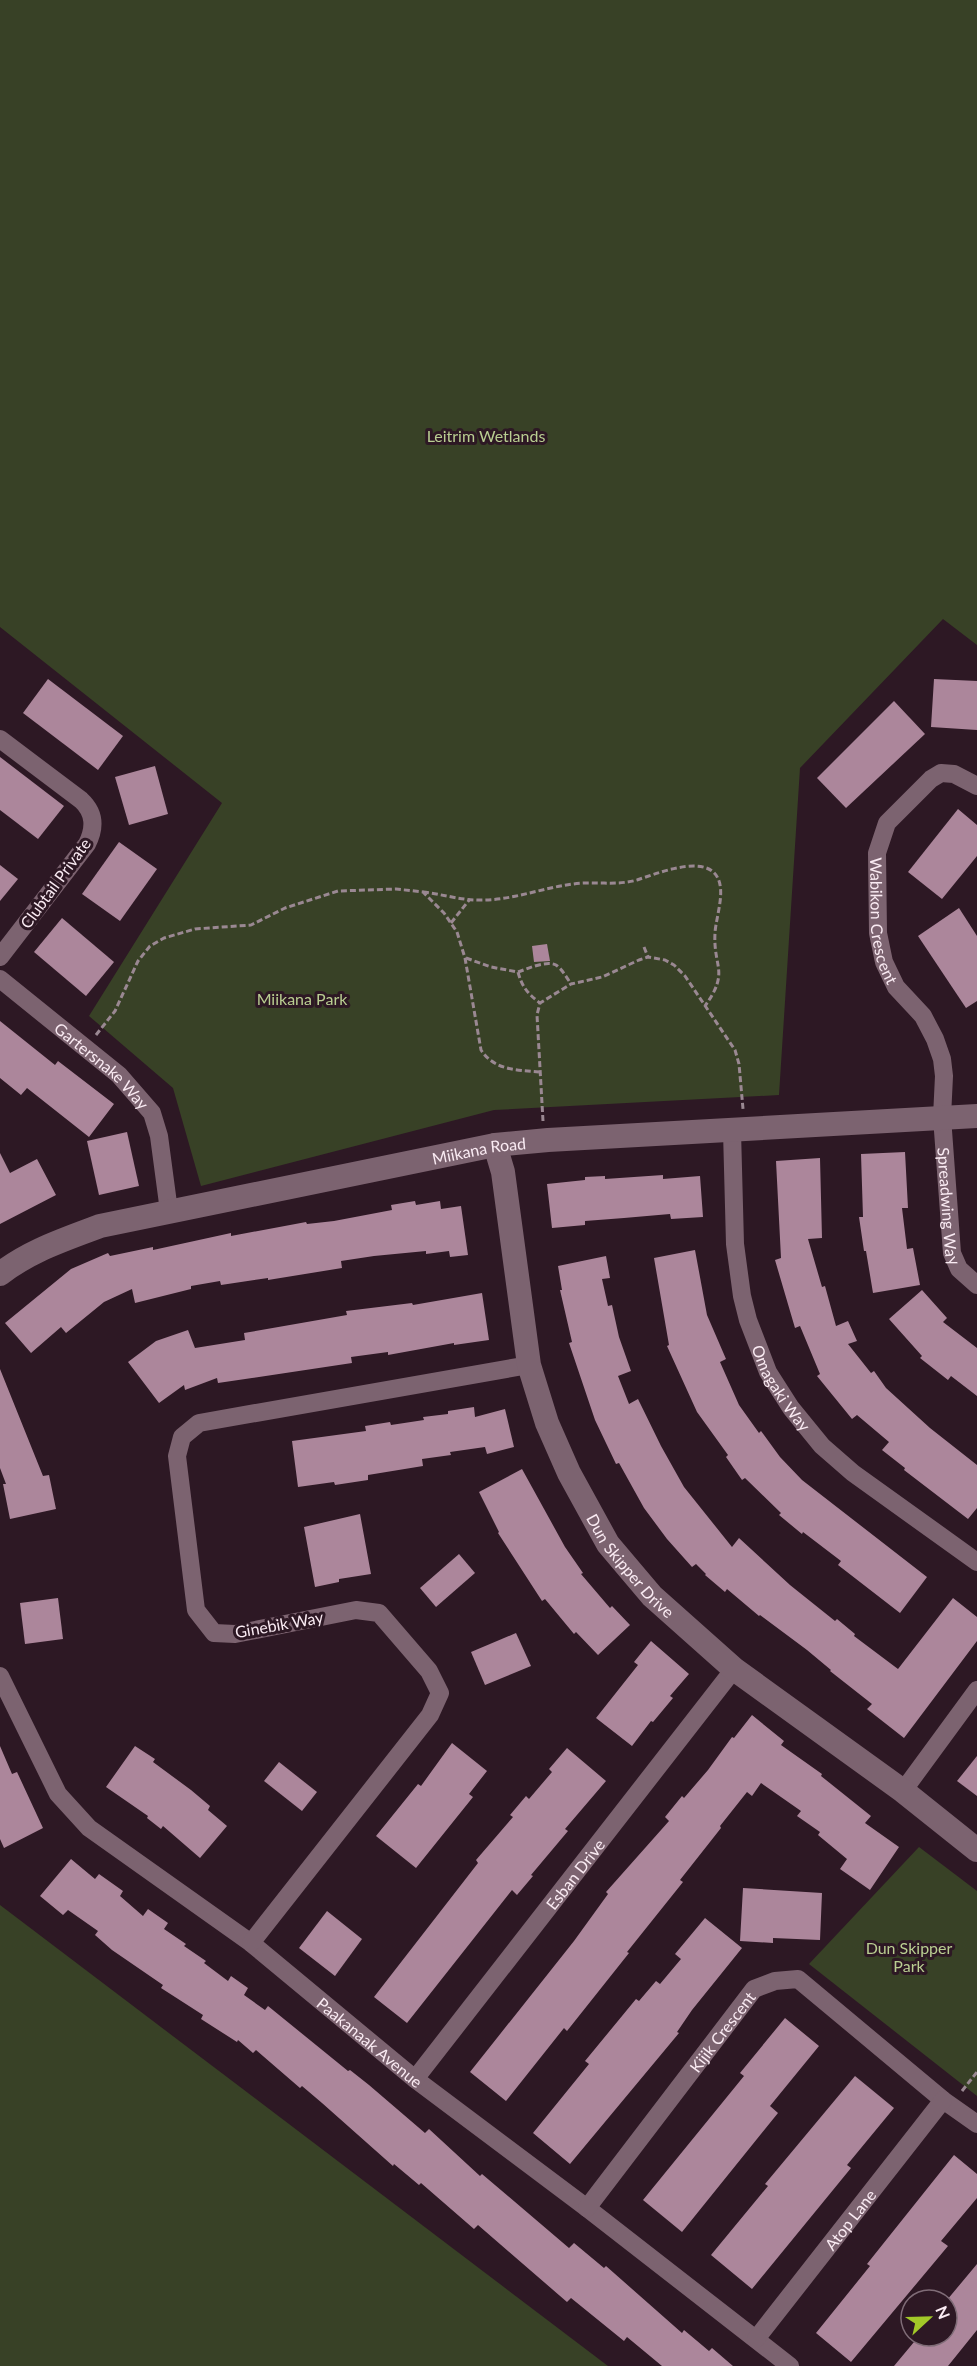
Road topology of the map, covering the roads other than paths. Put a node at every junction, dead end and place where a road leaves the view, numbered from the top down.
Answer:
1 (0, 739) edge
2 (977, 786) edge
3 (0, 957) edge
4 (0, 980) edge
5 (977, 1116) edge
6 (942, 1117) junction
7 (739, 1131) junction
8 (495, 1145) junction
9 (169, 1210) junction
10 (0, 1274) edge
11 (977, 1285) edge
12 (528, 1365) junction
13 (977, 1562) edge
14 (734, 1669) junction
15 (0, 1676) edge
16 (977, 1690) edge
17 (903, 1791) junction
18 (977, 1850) edge
19 (251, 1943) junction
20 (415, 2079) junction
21 (948, 2103) junction
22 (977, 2124) edge
23 (587, 2208) junction
24 (756, 2339) junction
25 (790, 2366) edge

1 - 3 street, Clubtail Private
2 - 6 street, Wabikon Crescent
4 - 9 street, Gartersnake Way
5 - 6 street, Miikana Road
6 - 7 street, Miikana Road
6 - 11 street, Spreadwing Way
7 - 8 street, Miikana Road
7 - 13 street, Omagaki Way
8 - 9 street, Miikana Road
8 - 12 street, Dun Skipper Drive
9 - 10 street, Miikana Road
12 - 14 street, Dun Skipper Drive
12 - 19 street, Ginebik Way
14 - 17 street, Dun Skipper Drive
14 - 20 street, Esban Drive
15 - 19 street, Paakanaak Avenue
16 - 17 street
17 - 18 street, Dun Skipper Drive
19 - 20 street, Paakanaak Avenue
20 - 23 street, Paakanaak Avenue
21 - 22 street, Kijik Crescent
21 - 23 street, Kijik Crescent
21 - 24 street, Atop Lane
23 - 24 street, Paakanaak Avenue
24 - 25 street, Paakanaak Avenue

